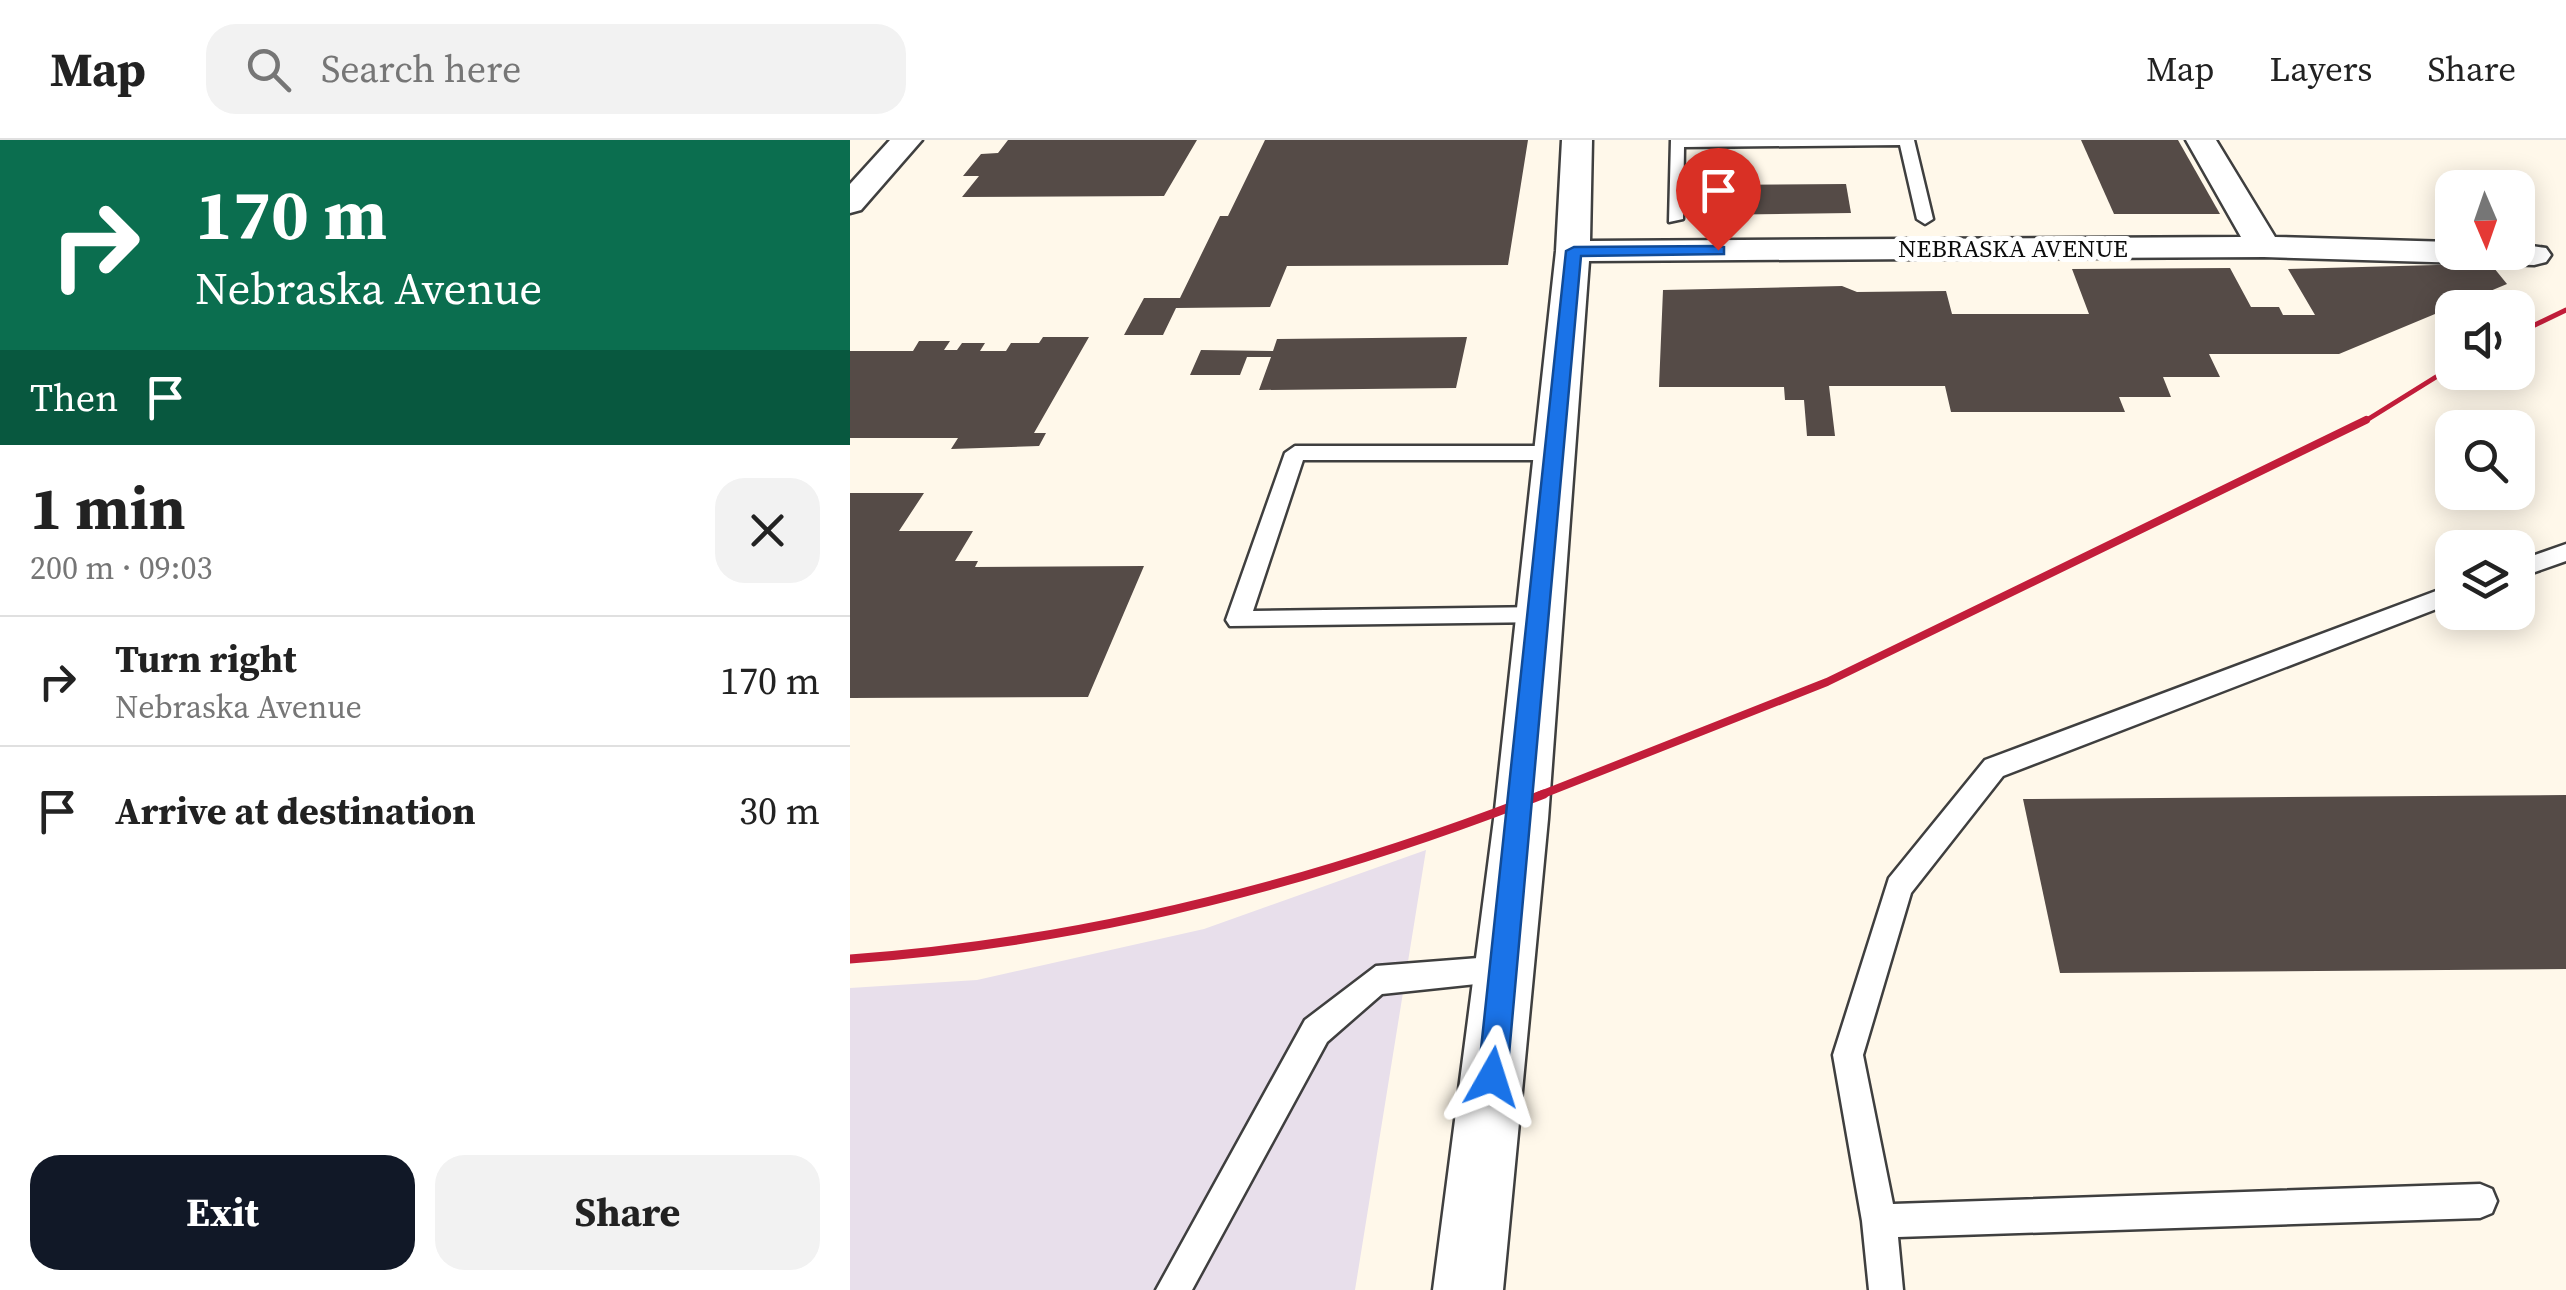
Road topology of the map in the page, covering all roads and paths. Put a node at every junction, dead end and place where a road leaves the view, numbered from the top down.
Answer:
1 (907, 140) edge
2 (1577, 140) edge
3 (1903, 140) edge
4 (2201, 140) edge
5 (850, 203) edge
6 (1675, 219) dead end
7 (1925, 219) dead end
8 (2264, 247) junction
9 (1574, 251) junction
10 (2435, 251) edge
11 (1555, 453) junction
12 (2566, 552) edge
13 (2535, 564) edge
14 (2435, 600) edge
15 (1540, 616) junction
16 (1504, 970) junction
17 (2480, 1201) dead end
18 (1880, 1221) junction
19 (1174, 1290) edge
20 (1468, 1290) edge
21 (1886, 1290) edge

1 - 5 street
2 - 9 street
3 - 6 lane
3 - 7 lane
4 - 8 street
8 - 9 street, NEBRASKA AVENUE
8 - 10 street, NEBRASKA AVENUE
9 - 11 street
11 - 15 street
11 - 15 lane
12 - 13 lane
14 - 18 lane
15 - 16 street
16 - 19 lane
16 - 20 street
17 - 18 lane
18 - 21 lane

